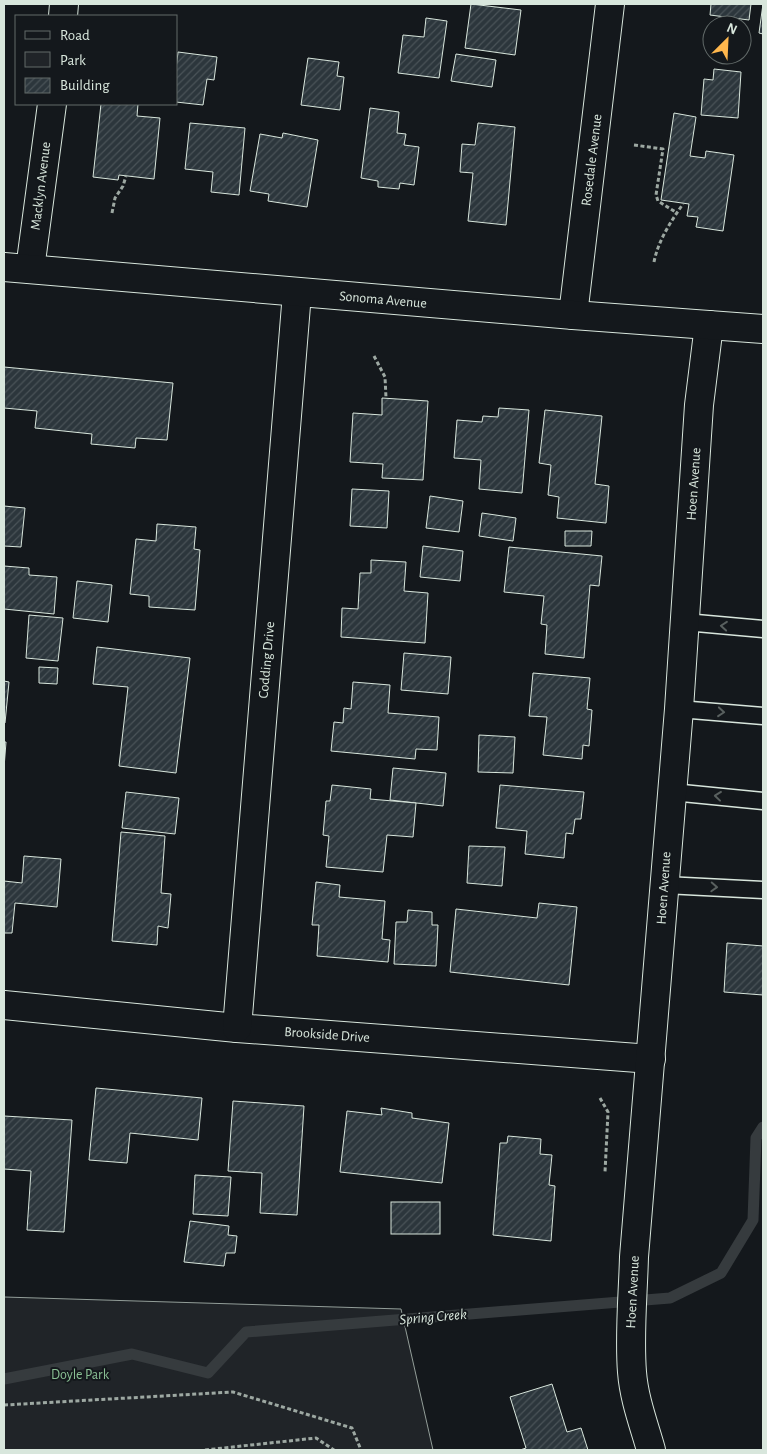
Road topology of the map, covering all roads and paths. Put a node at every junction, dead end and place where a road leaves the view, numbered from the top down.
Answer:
1 (610, 4) edge
2 (52, 105) edge
3 (634, 145) dead end
4 (126, 176) dead end
5 (683, 204) dead end
6 (112, 213) dead end
7 (677, 213) junction
8 (654, 262) dead end
9 (17, 268) edge
10 (297, 293) junction
11 (573, 315) junction
12 (709, 324) junction
13 (763, 328) edge
14 (374, 356) dead end
15 (386, 398) dead end
16 (685, 622) junction
17 (763, 629) edge
18 (679, 709) junction
19 (763, 716) edge
20 (672, 792) junction
21 (763, 801) edge
22 (665, 885) junction
23 (763, 890) edge
24 (4, 1005) edge
25 (237, 1028) junction
26 (651, 1059) junction
27 (4, 1405) edge
28 (205, 1450) edge
29 (334, 1450) edge
30 (361, 1450) edge
31 (651, 1450) edge

1 - 11 street, Rosedale Avenue
2 - 9 street, Macklyn Avenue
3 - 7 path
4 - 6 path
5 - 7 path
7 - 8 path
9 - 10 street, Sonoma Avenue
10 - 11 street, Sonoma Avenue
10 - 25 street, Codding Drive
11 - 12 street, Sonoma Avenue
12 - 13 street, Sonoma Avenue
12 - 16 street, Hoen Avenue
14 - 15 path
17 -> 16 lane
16 - 18 street, Hoen Avenue
18 -> 19 lane
18 - 20 street, Hoen Avenue
21 -> 20 lane
20 - 22 street, Hoen Avenue
22 -> 23 lane
22 - 26 street, Hoen Avenue
24 - 25 street, Brookside Drive
25 - 26 street, Brookside Drive
26 - 31 street, Hoen Avenue
27 - 30 path
28 - 29 path

